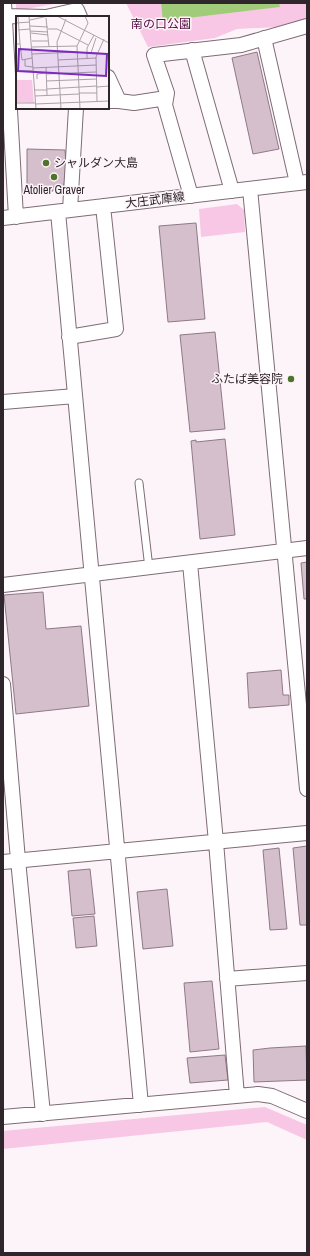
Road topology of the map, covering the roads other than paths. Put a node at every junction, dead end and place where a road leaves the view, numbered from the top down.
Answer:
1 (4, 9) edge
2 (46, 16) edge
3 (46, 16) edge
4 (80, 16) edge
5 (307, 26) edge
6 (264, 38) junction
7 (192, 50) junction
8 (109, 81) edge
9 (166, 98) junction
10 (114, 101) edge
11 (76, 109) edge
12 (302, 183) edge
13 (250, 189) junction
14 (232, 191) junction
15 (191, 196) junction
16 (103, 206) junction
17 (64, 211) junction
18 (9, 218) edge
19 (69, 337) junction
20 (75, 396) junction
21 (3, 402) edge
22 (139, 483) dead end
23 (307, 548) edge
24 (284, 551) junction
25 (190, 562) junction
26 (148, 568) junction
27 (91, 574) junction
28 (3, 585) edge
29 (3, 684) edge
30 (307, 789) edge
31 (307, 833) edge
32 (216, 842) junction
33 (116, 851) junction
34 (18, 860) junction
35 (3, 862) edge
36 (307, 973) edge
37 (227, 979) junction
38 (237, 1096) junction
39 (141, 1105) junction
40 (307, 1111) edge
41 (43, 1114) junction
42 (3, 1117) edge

1 - 3 street
1 - 18 street
2 - 4 street
5 - 6 street
6 - 7 street
6 - 12 street
7 - 9 street
7 - 14 street
8 - 10 street
9 - 10 street
9 - 15 street
11 - 17 street
12 - 13 street, 大庄武庫線
13 - 14 street, 大庄武庫線
13 - 24 street
14 - 15 street, 大庄武庫線
15 - 16 street, 大庄武庫線
16 - 17 street, 大庄武庫線
16 - 19 street
17 - 18 street, 大庄武庫線
17 - 19 street
19 - 20 street
20 - 21 street
20 - 27 street
22 - 26 lane
23 - 24 street
24 - 25 street
24 - 30 street
25 - 26 street
25 - 32 street
26 - 27 street
27 - 28 street
27 - 33 street
29 - 34 street
31 - 32 street
32 - 33 street
32 - 37 street
33 - 34 street
33 - 39 street
34 - 35 street
34 - 41 street
36 - 37 street
37 - 38 street
38 - 39 street
38 - 40 street
39 - 41 street
41 - 42 street

